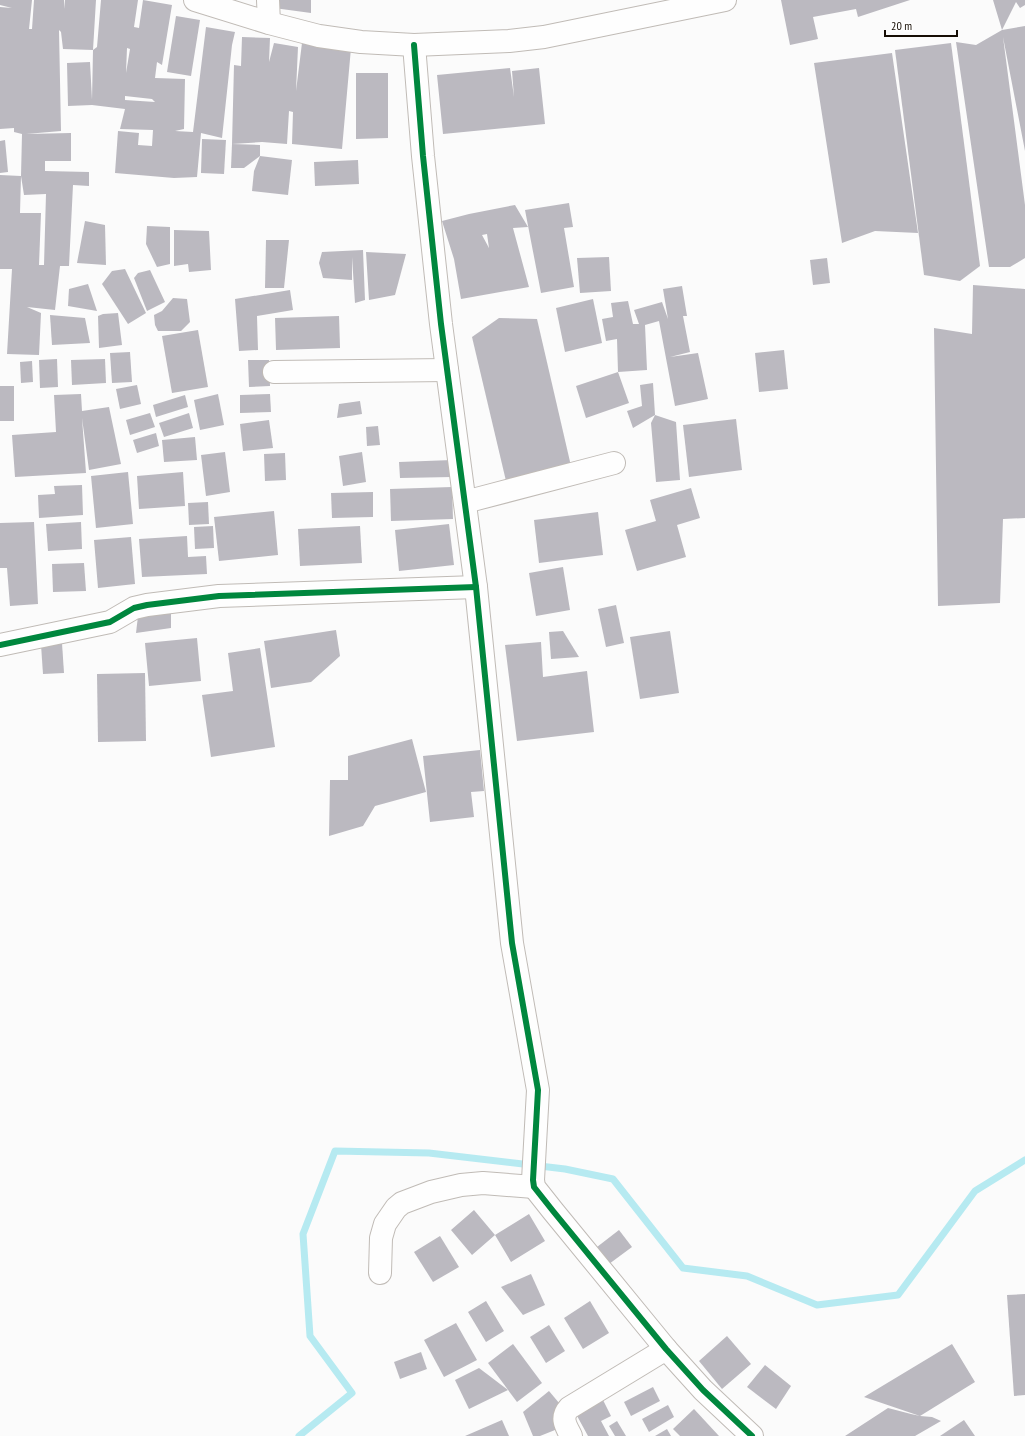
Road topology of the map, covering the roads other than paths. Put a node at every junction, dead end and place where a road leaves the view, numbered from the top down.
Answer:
1 (195, 0) edge
2 (268, 0) edge
3 (725, 0) edge
4 (269, 23) junction
5 (414, 45) junction
6 (447, 370) junction
7 (274, 372) dead end
8 (614, 463) dead end
9 (465, 502) junction
10 (476, 587) junction
11 (0, 645) edge
12 (534, 1181) junction
13 (380, 1272) dead end
14 (666, 1350) junction
15 (571, 1436) edge
16 (752, 1436) edge

1 - 4 street
2 - 4 street
3 - 5 street
4 - 5 street
5 - 6 street
6 - 7 street
6 - 9 street
8 - 9 street
9 - 10 street
10 - 11 street
10 - 12 street
12 - 13 street
12 - 14 street
14 - 15 street
14 - 16 street

